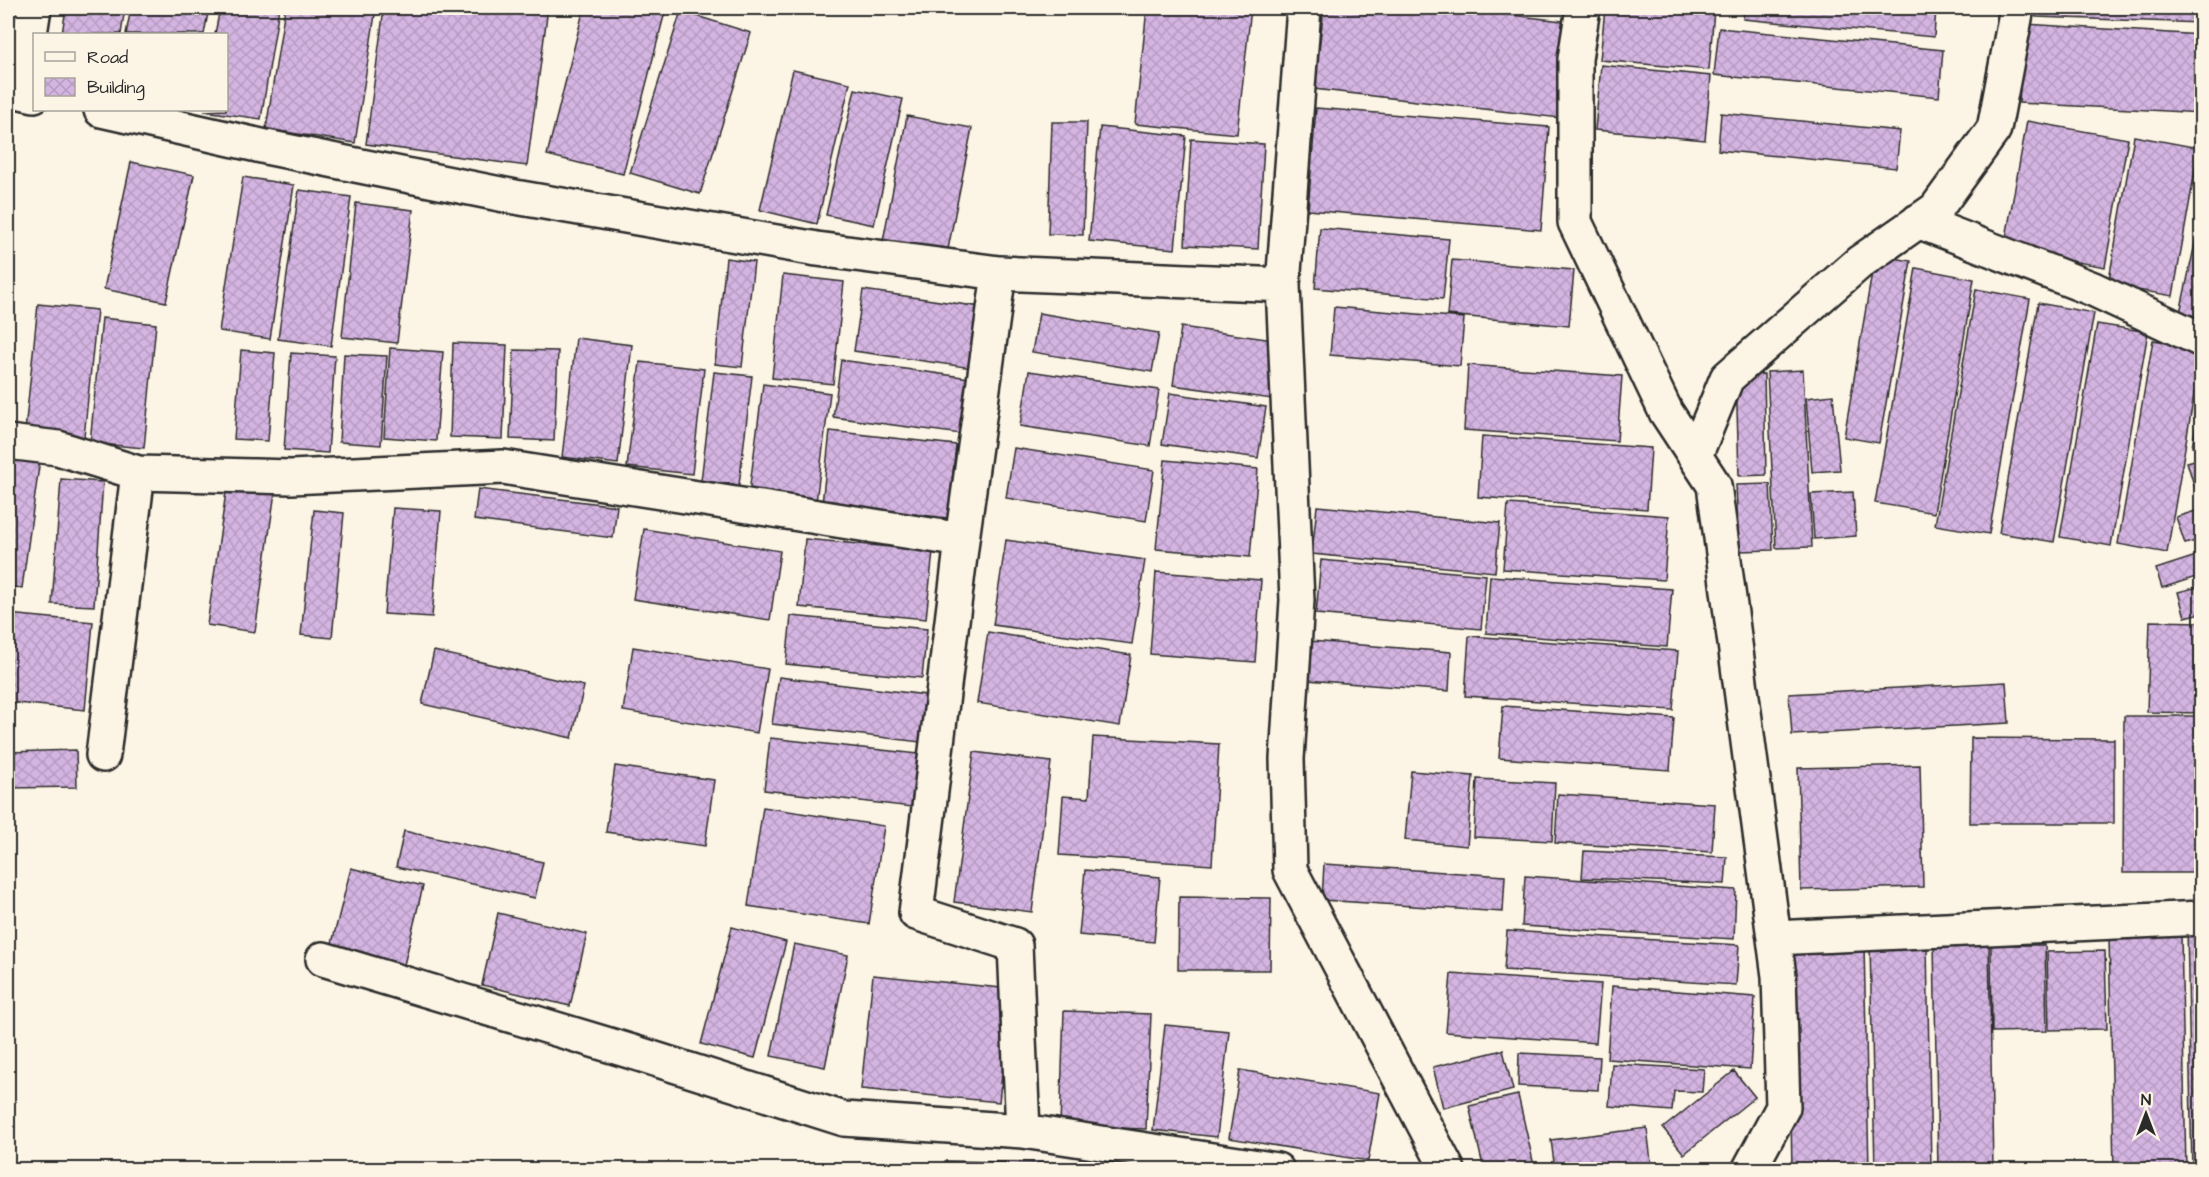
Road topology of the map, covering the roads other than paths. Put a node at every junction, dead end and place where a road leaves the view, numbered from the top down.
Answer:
1 (34, 8) edge
2 (1304, 8) edge
3 (1583, 8) edge
4 (2017, 8) edge
5 (33, 94) edge
6 (105, 111) edge
7 (1918, 221) junction
8 (999, 273) junction
9 (1283, 285) junction
10 (2202, 340) edge
11 (8, 442) edge
12 (1695, 456) junction
13 (138, 472) junction
14 (962, 540) junction
15 (103, 755) dead end
16 (2202, 918) edge
17 (1774, 938) junction
18 (323, 959) dead end
19 (1023, 1131) junction
20 (1762, 1160) edge
21 (1217, 1166) edge
22 (1277, 1170) edge
23 (1448, 1170) edge

1 - 5 street
2 - 9 street
3 - 12 street
4 - 7 street
6 - 8 street
7 - 10 street
7 - 12 street
8 - 9 street
8 - 14 street
9 - 23 street
11 - 13 street
12 - 17 street
13 - 14 street
13 - 15 street
14 - 19 street
16 - 17 street
17 - 20 street
18 - 19 street
19 - 21 street
21 - 22 street

